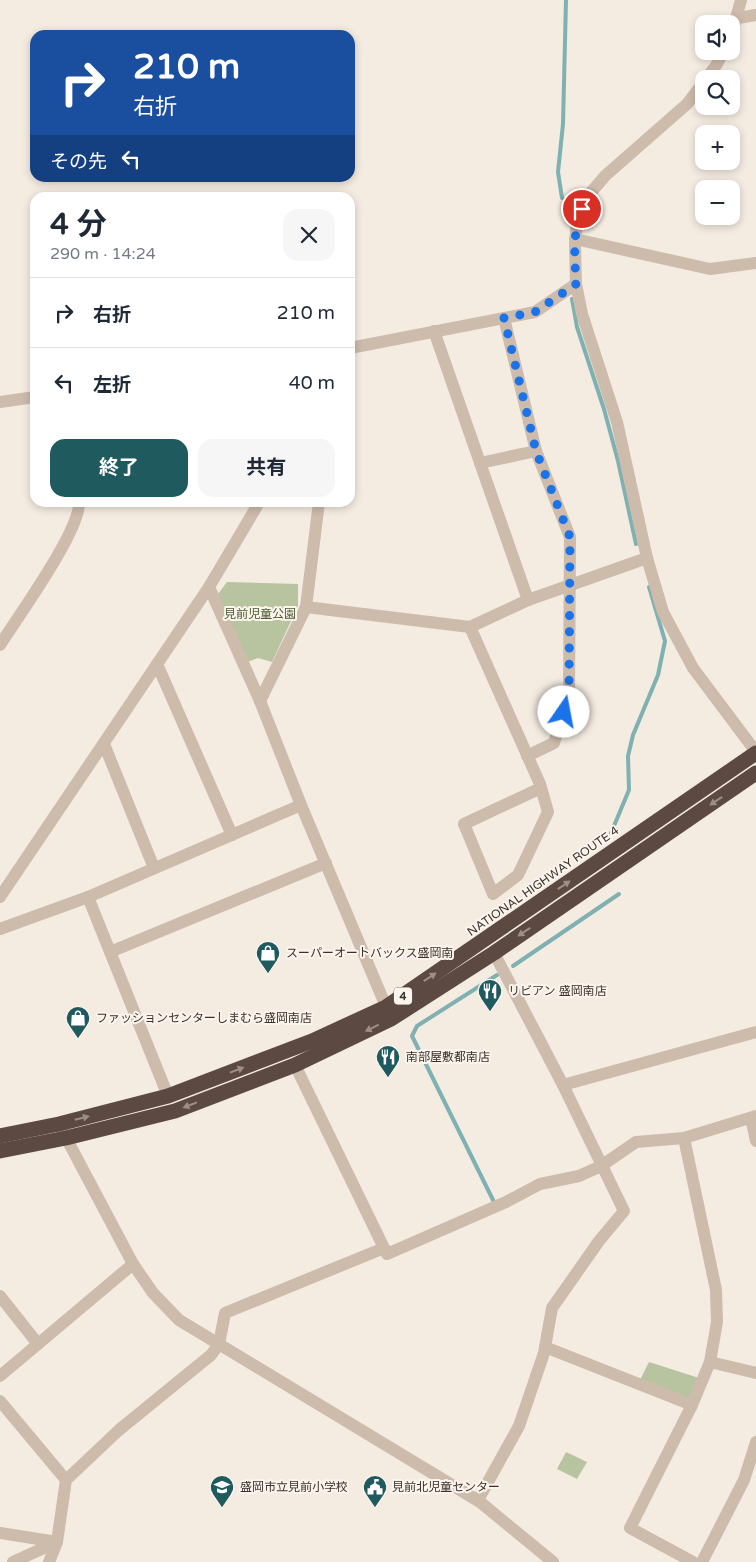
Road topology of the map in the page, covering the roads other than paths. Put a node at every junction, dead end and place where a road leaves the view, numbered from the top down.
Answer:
1 (742, 0) edge
2 (739, 15) edge
3 (756, 15) edge
4 (740, 18) edge
5 (695, 93) edge
6 (575, 239) junction
7 (756, 263) edge
8 (576, 284) junction
9 (504, 318) junction
10 (434, 331) junction
11 (355, 347) edge
12 (30, 398) edge
13 (0, 402) edge
14 (536, 451) junction
15 (480, 463) junction
16 (80, 507) edge
17 (256, 507) edge
18 (318, 507) edge
19 (647, 558) junction
20 (570, 585) junction
21 (209, 587) junction
22 (528, 600) junction
23 (306, 607) junction
24 (470, 627) junction
25 (0, 645) edge
26 (157, 664) junction
27 (260, 701) junction
28 (104, 744) junction
29 (756, 752) edge
30 (527, 756) junction
31 (756, 773) edge
32 (541, 788) junction
33 (301, 806) junction
34 (232, 835) junction
35 (326, 863) junction
36 (154, 868) junction
37 (88, 896) junction
38 (0, 897) edge
39 (0, 929) edge
40 (110, 952) junction
41 (494, 953) junction
42 (388, 1013) junction
43 (756, 1032) edge
44 (295, 1065) junction
45 (563, 1085) junction
46 (168, 1096) junction
47 (753, 1117) edge
48 (59, 1124) junction
49 (0, 1136) edge
50 (66, 1138) junction
51 (684, 1138) junction
52 (756, 1141) edge
53 (0, 1151) edge
54 (601, 1166) junction
55 (384, 1248) junction
56 (133, 1264) junction
57 (0, 1296) edge
58 (38, 1344) junction
59 (219, 1344) junction
60 (545, 1347) junction
61 (710, 1362) junction
62 (756, 1374) edge
63 (0, 1376) edge
64 (0, 1401) edge
65 (692, 1405) junction
66 (756, 1442) edge
67 (66, 1480) junction
68 (478, 1500) junction
69 (0, 1533) edge
70 (57, 1542) junction
71 (13, 1562) edge
72 (49, 1562) edge
73 (553, 1562) edge
74 (693, 1562) edge
75 (702, 1562) edge

1 - 2 street
3 - 4 street
5 - 6 street
6 - 7 street
6 - 8 street
8 - 9 street
8 - 19 street
9 - 10 street
9 - 14 street
10 - 11 street
10 - 15 street
12 - 13 street
14 - 15 street
14 - 20 street
15 - 22 street
16 - 25 street
17 - 21 street
18 - 23 street
19 - 20 street
19 - 29 street
20 - 22 street
20 - 30 street
21 - 26 street
21 - 27 street
22 - 24 street
23 - 24 street
23 - 27 street
24 - 30 street
26 - 28 street
26 - 34 street
27 - 33 street
28 - 36 street
28 - 38 street
42 -> 29 highway, NATIONAL HIGHWAY ROUTE 4 / 4
30 - 32 street
31 -> 41 highway, NATIONAL HIGHWAY ROUTE 4 / 4
32 - 32 street
33 - 34 street
33 - 35 street
34 - 36 street
35 - 40 street
35 - 42 street
36 - 37 street
37 - 39 street
37 - 40 street
40 - 46 street
41 - 42 highway, NATIONAL HIGHWAY ROUTE 4 / 4
41 - 45 street
42 -> 44 highway, NATIONAL HIGHWAY ROUTE 4 / 4
46 -> 42 highway, NATIONAL HIGHWAY ROUTE 4 / 4
43 - 45 street
44 -> 50 highway, NATIONAL HIGHWAY ROUTE 4 / 4
44 - 55 street
45 - 54 street
48 -> 46 highway, NATIONAL HIGHWAY ROUTE 4 / 4
47 - 51 street
47 - 52 street
48 - 49 highway, NATIONAL HIGHWAY ROUTE 4 / 4
48 - 50 street
50 - 53 highway, NATIONAL HIGHWAY ROUTE 4 / 4
50 - 56 street
51 - 54 street
51 - 61 street
54 - 55 street
54 - 60 street
55 - 59 street
56 - 58 street
56 - 59 street
57 - 58 street
58 - 63 street
59 - 67 street
59 - 68 street
60 - 65 street
60 - 68 street
61 - 62 street
61 - 65 street
64 - 67 street
65 - 74 street
66 - 75 street
67 - 70 street
68 - 73 street
69 - 70 street
70 - 71 street
70 - 72 street

